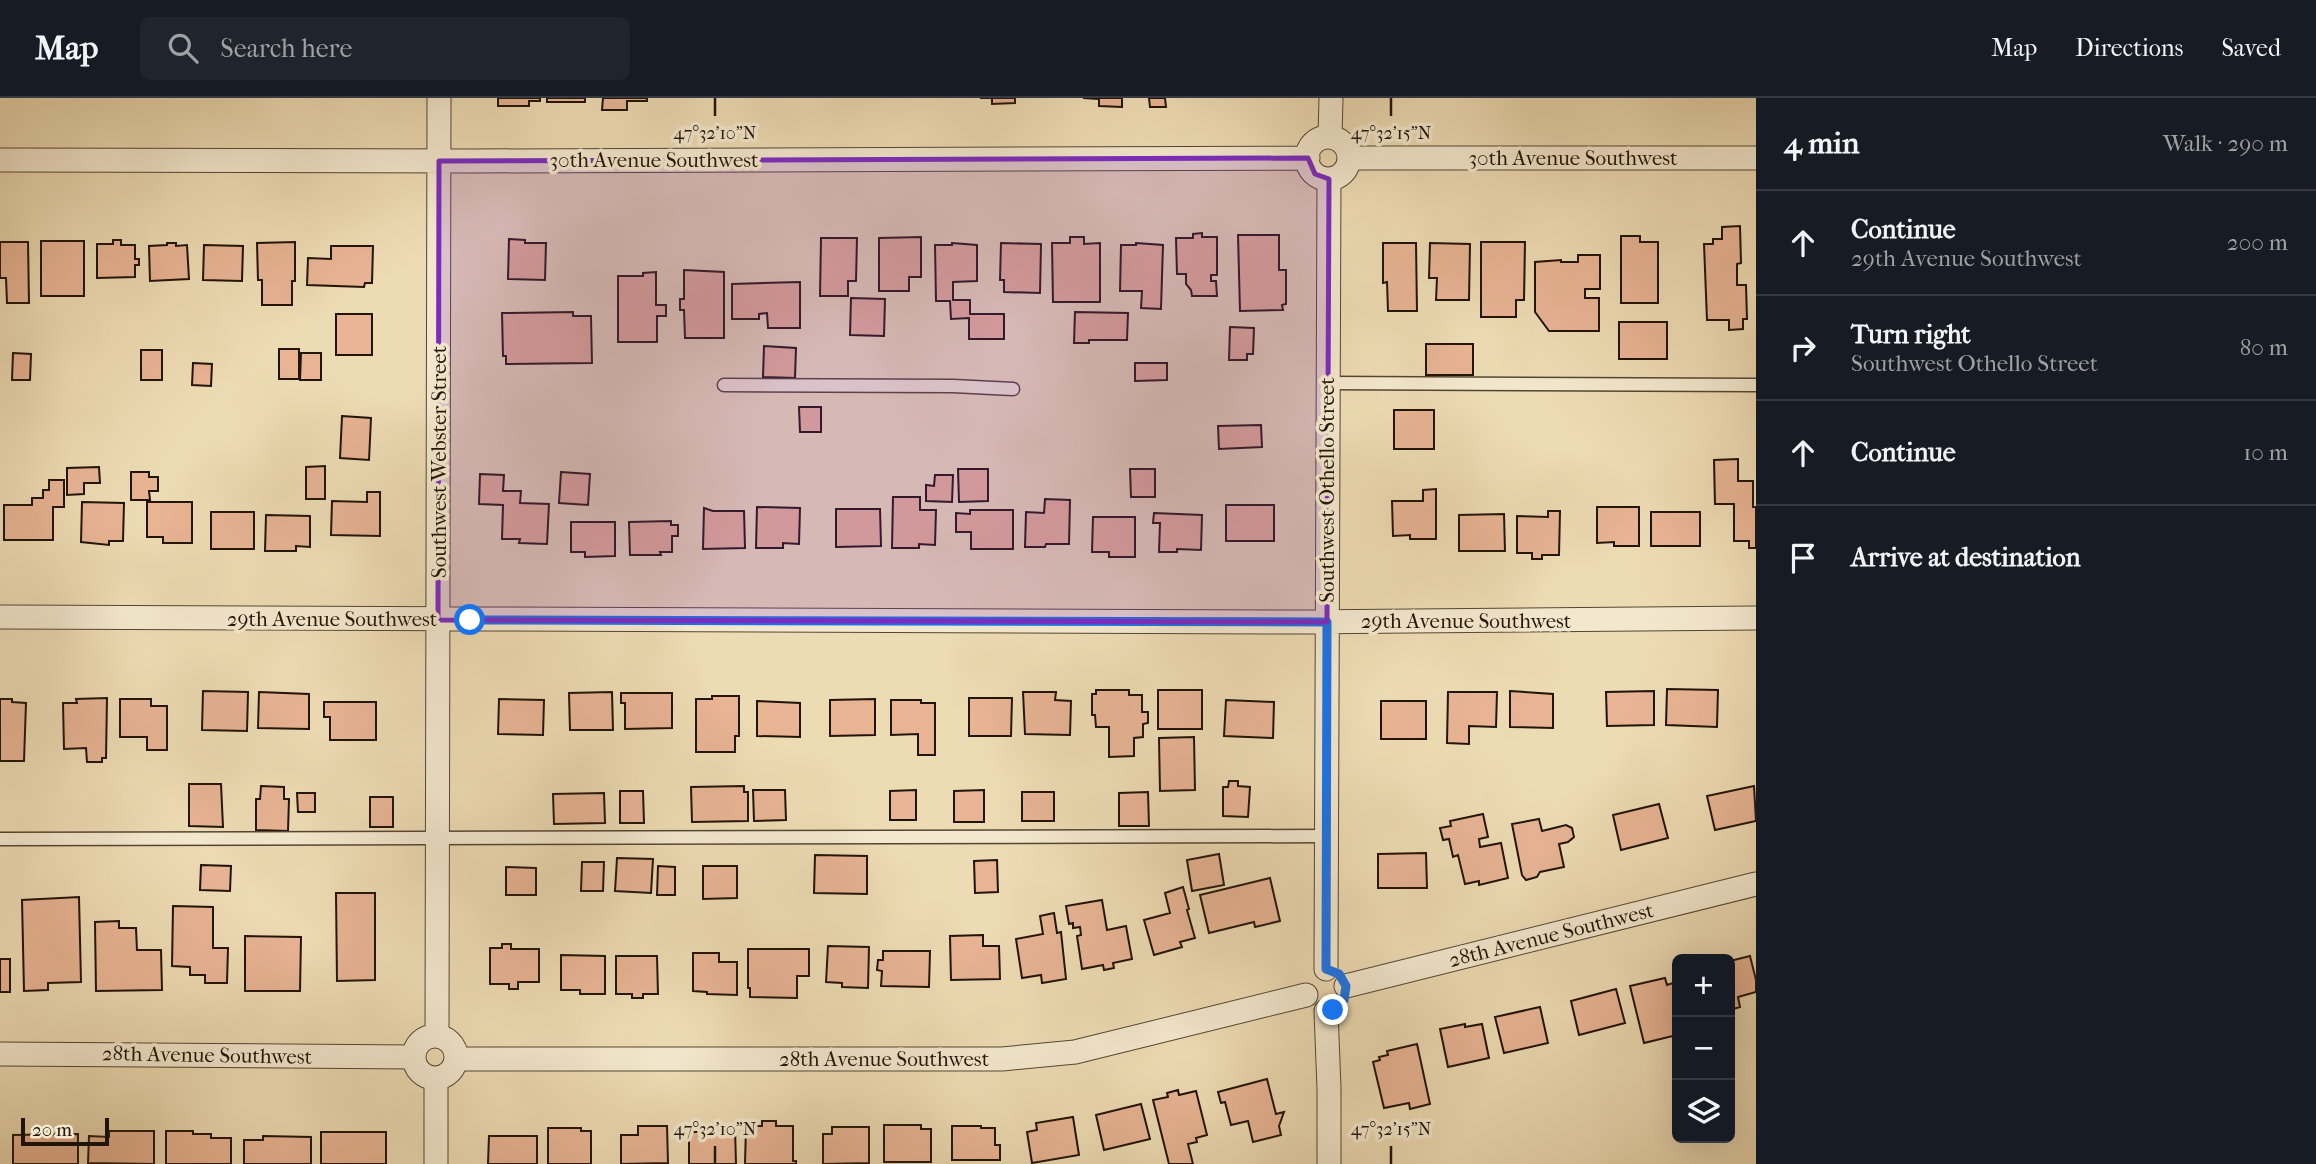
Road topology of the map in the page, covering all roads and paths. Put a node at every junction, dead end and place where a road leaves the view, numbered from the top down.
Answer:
1 (439, 98) edge
2 (1331, 98) edge
3 (1331, 137) junction
4 (1308, 158) junction
5 (1349, 158) junction
6 (1756, 158) edge
7 (0, 160) edge
8 (439, 160) junction
9 (1329, 179) junction
10 (1327, 383) junction
11 (723, 385) dead end
12 (1756, 385) edge
13 (1013, 389) dead end
14 (0, 617) edge
15 (1756, 618) edge
16 (438, 620) junction
17 (1327, 622) junction
18 (1326, 836) junction
19 (439, 838) junction
20 (0, 839) edge
21 (1756, 884) edge
22 (1326, 969) junction
23 (1346, 986) junction
24 (1306, 995) junction
25 (1326, 1011) junction
26 (437, 1036) junction
27 (0, 1054) edge
28 (414, 1057) junction
29 (456, 1059) junction
30 (436, 1078) junction
31 (436, 1164) edge
32 (1329, 1164) edge

1 - 8 street, Southwest Webster Street
2 - 3 street
3 - 4 street
3 - 5 street
4 - 8 street, 30th Avenue Southwest
4 - 9 street
5 - 6 street, 30th Avenue Southwest
5 - 9 street
7 - 8 street, 30th Avenue Southwest
8 - 16 street, Southwest Webster Street
9 - 10 street, Southwest Othello Street
10 - 12 lane
10 - 17 street, Southwest Othello Street
11 - 13 lane
14 - 16 street, 29th Avenue Southwest
15 - 17 street, 29th Avenue Southwest
16 - 17 street, 29th Avenue Southwest
16 - 19 street, Southwest Webster Street
17 - 18 street, Southwest Othello Street
18 - 19 lane
18 - 22 street, Southwest Othello Street
19 - 20 lane
19 - 26 street, Southwest Webster Street
21 - 23 street, 28th Avenue Southwest
22 - 23 street
22 - 24 street
23 - 25 street
24 - 25 street
24 - 29 street, 28th Avenue Southwest
25 - 32 street
26 - 28 street
26 - 29 street
27 - 28 street, 28th Avenue Southwest
28 - 30 street
29 - 30 street
30 - 31 street

